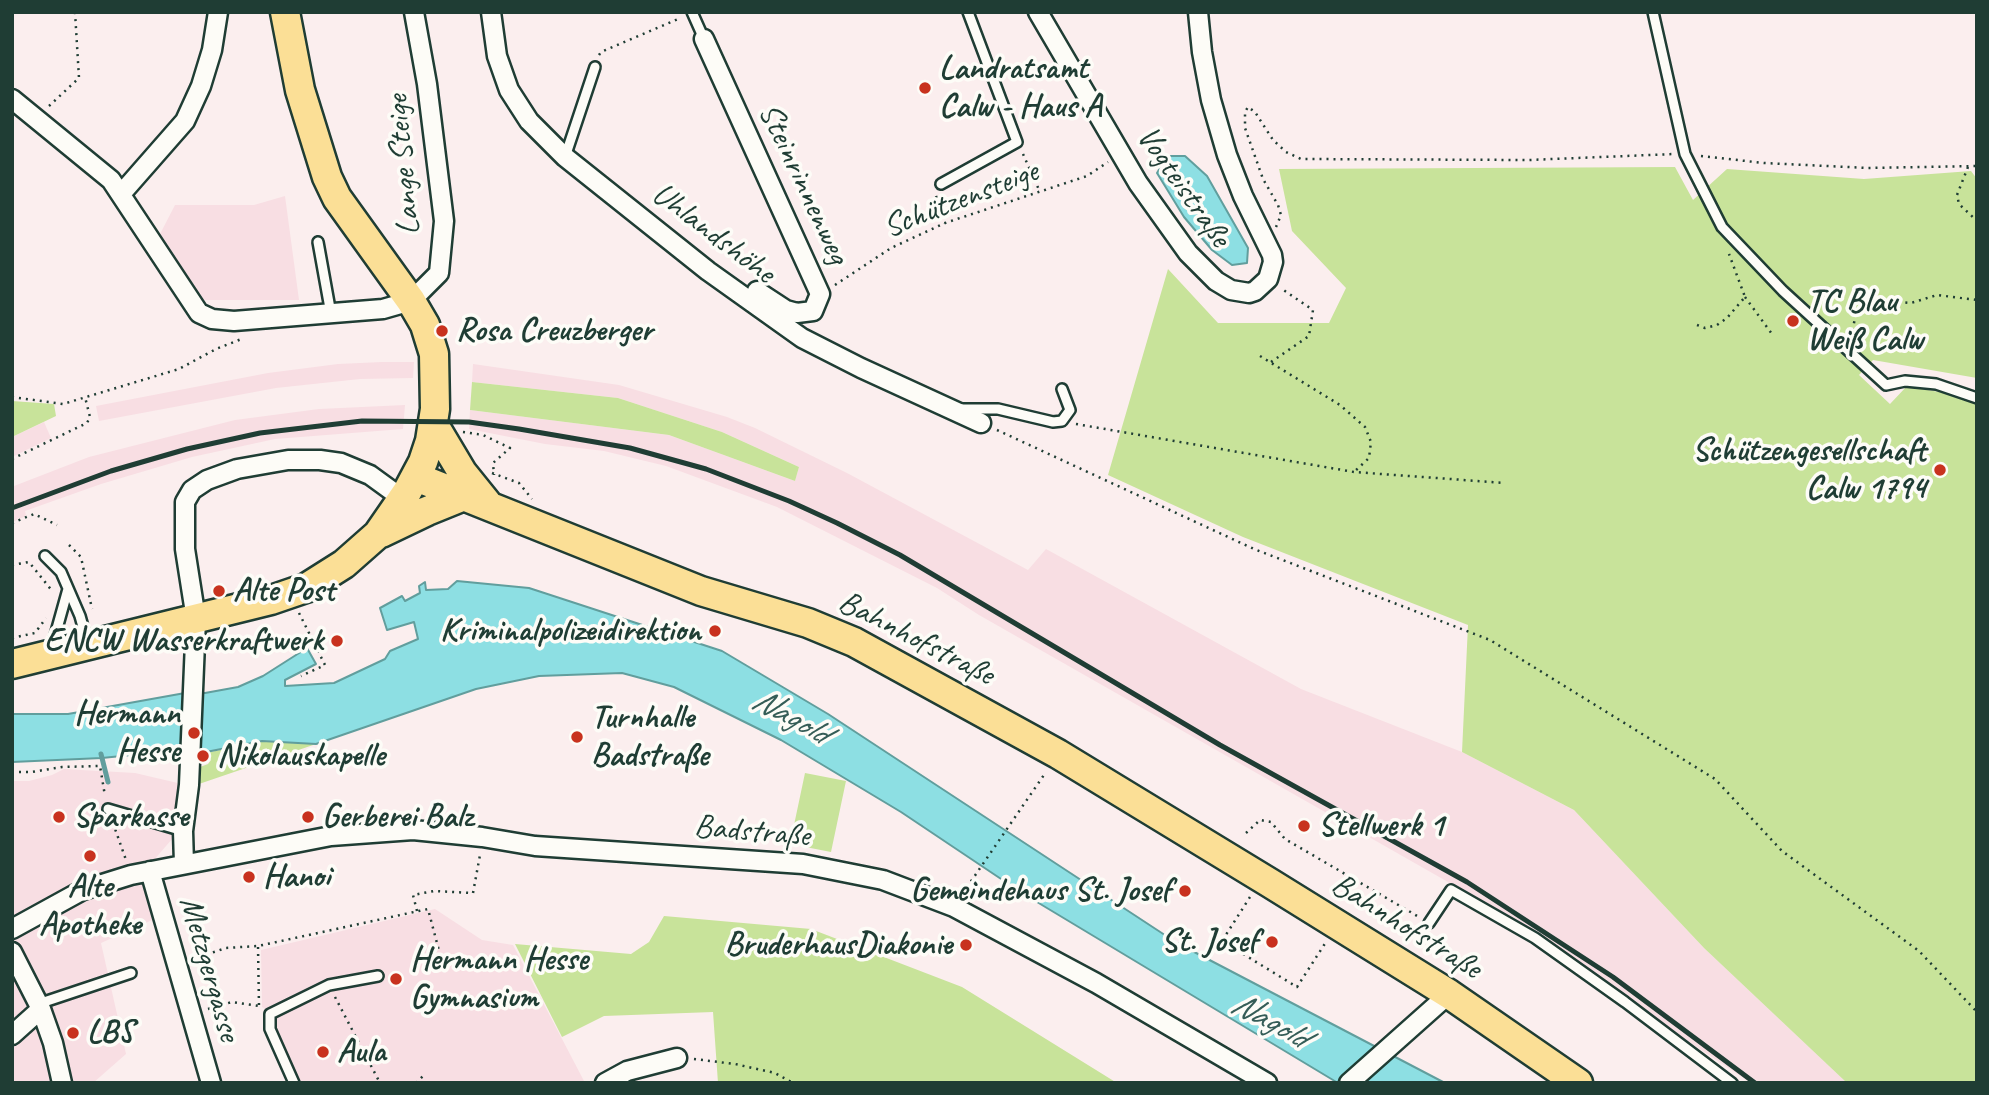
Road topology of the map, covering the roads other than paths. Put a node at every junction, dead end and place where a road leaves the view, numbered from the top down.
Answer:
1 (218, 12) edge
2 (285, 12) edge
3 (414, 12) edge
4 (492, 12) edge
5 (692, 12) edge
6 (968, 12) edge
7 (1038, 12) edge
8 (1198, 12) edge
9 (1653, 12) edge
10 (704, 39) joint
11 (595, 67) road end
12 (12, 99) edge
13 (565, 157) junction
14 (937, 186) road end
15 (121, 194) junction
16 (318, 242) dead end
17 (708, 271) junction
18 (411, 300) junction
19 (331, 314) junction
20 (1062, 389) dead end
21 (1977, 398) edge
22 (954, 409) junction
23 (981, 423) road end
24 (433, 425) junction
25 (409, 488) junction
26 (477, 501) junction
27 (378, 534) junction
28 (45, 555) dead end
29 (68, 587) junction
30 (196, 619) junction
31 (88, 644) junction
32 (50, 656) junction
33 (12, 664) edge
34 (108, 809) road end
35 (183, 831) junction
36 (184, 864) junction
37 (150, 872) junction
38 (1429, 923) road end
39 (12, 929) edge
40 (12, 952) edge
41 (131, 973) dead end
42 (378, 976) dead end
43 (1449, 994) junction
44 (39, 1006) junction
45 (12, 1035) edge
46 (677, 1058) road end
47 (62, 1083) edge
48 (211, 1083) edge
49 (294, 1083) edge
50 (605, 1083) edge
51 (1267, 1083) edge
52 (1349, 1083) edge
53 (1578, 1083) edge
54 (1731, 1083) edge

1 - 15 street
2 - 18 main road
3 - 18 street, Lange Steige
4 - 13 street, Uhlandshöhe
5 - 10 lane, Steinrinnenweg
6 - 14 lane
7 - 8 street, Vogteistraße
9 - 21 lane
10 - 17 street, Steinrinnenweg
11 - 13 lane
12 - 15 street
13 - 17 street, Uhlandshöhe
15 - 19 street
16 - 19 lane
17 - 22 street, Uhlandshöhe
18 - 19 street
18 - 24 main road
20 - 22 lane
22 - 23 street, Uhlandshöhe
24 - 25 main road
24 - 26 main road
25 - 26 main road, Bahnhofstraße
25 - 27 main road
25 - 30 street
26 - 27 main road
26 - 43 main road, Bahnhofstraße
27 - 30 main road
28 - 29 lane
29 - 31 lane
29 - 32 lane
30 - 31 main road
30 - 35 street
31 - 32 main road
32 - 33 main road
34 - 35 lane
35 - 36 street
36 - 37 street, Badstraße
36 - 51 street, Badstraße
37 - 39 street, Badstraße
37 - 48 street, Metzgergasse
38 - 54 lane
40 - 44 street
41 - 44 lane
42 - 49 lane
43 - 52 street
43 - 53 main road, Bahnhofstraße
44 - 45 street
44 - 47 street
46 - 50 street

